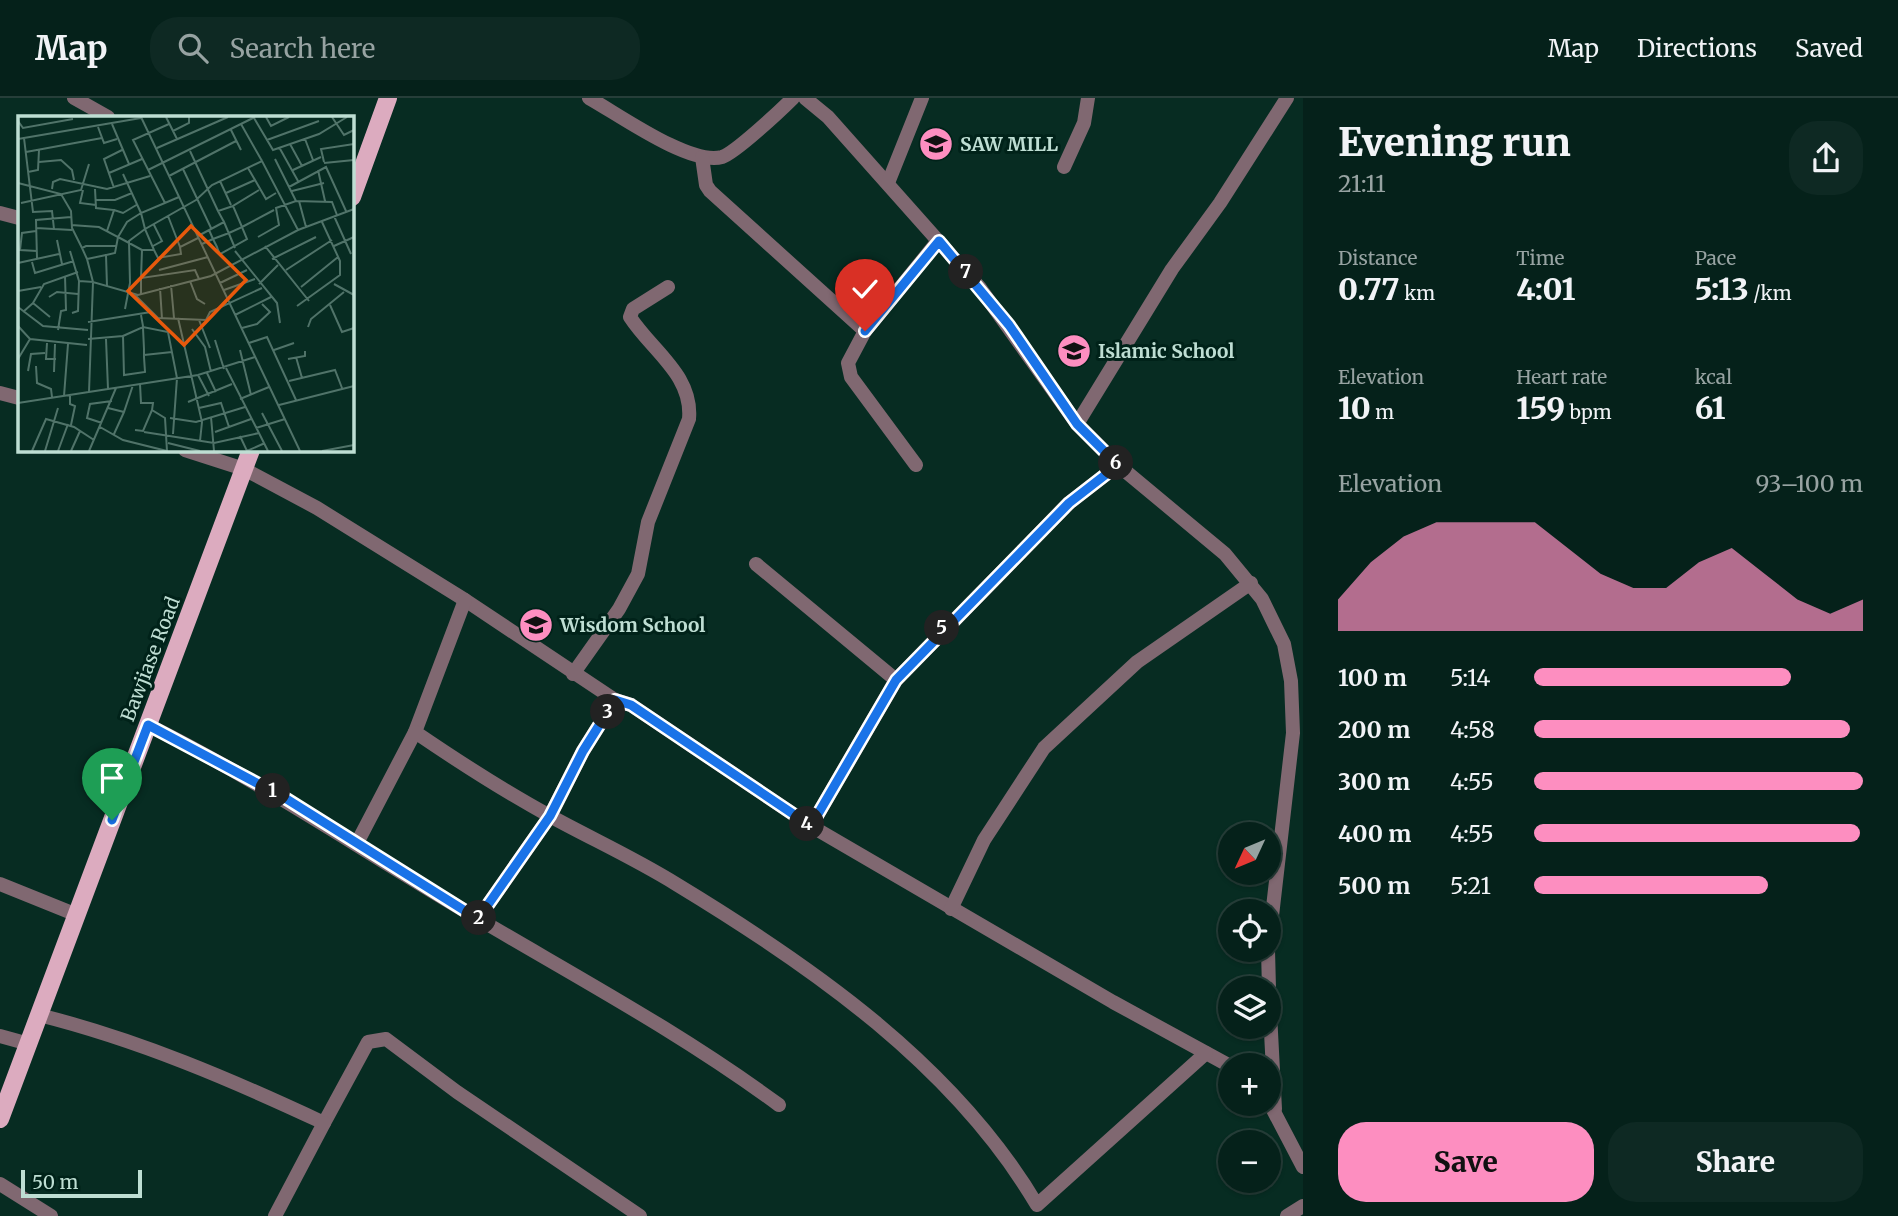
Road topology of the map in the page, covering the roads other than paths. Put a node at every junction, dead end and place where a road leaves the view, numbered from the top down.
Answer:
1 (74, 98) edge
2 (388, 98) edge
3 (589, 98) edge
4 (793, 98) edge
5 (805, 98) edge
6 (922, 98) edge
7 (1088, 98) edge
8 (1287, 98) edge
9 (106, 116) edge
10 (702, 157) junction
11 (1064, 167) dead end
12 (888, 183) junction
13 (354, 192) edge
14 (0, 212) edge
15 (18, 218) edge
16 (939, 241) junction
17 (668, 287) dead end
18 (865, 331) junction
19 (0, 393) edge
20 (18, 398) edge
21 (1077, 424) junction
22 (191, 452) edge
23 (250, 452) edge
24 (916, 465) dead end
25 (1118, 465) junction
26 (244, 469) junction
27 (756, 564) dead end
28 (1251, 583) junction
29 (465, 600) junction
30 (573, 674) junction
31 (896, 680) junction
32 (615, 700) junction
33 (148, 725) junction
34 (415, 732) junction
35 (1289, 770) junction
36 (1303, 778) edge
37 (550, 816) junction
38 (811, 826) junction
39 (357, 843) junction
40 (0, 884) edge
41 (1274, 899) edge
42 (951, 909) junction
43 (77, 915) junction
44 (478, 919) junction
45 (39, 1015) junction
46 (0, 1036) edge
47 (29, 1044) junction
48 (1206, 1053) junction
49 (1218, 1060) edge
50 (779, 1105) dead end
51 (1277, 1116) edge
52 (0, 1119) edge
53 (324, 1123) junction
54 (1303, 1167) edge
55 (0, 1184) edge
56 (1303, 1206) edge
57 (1033, 1211) edge
58 (51, 1216) edge
59 (275, 1216) edge
60 (640, 1216) edge
61 (1287, 1216) edge

1 - 9 street
2 - 13 main road
3 - 10 street
4 - 10 street
5 - 12 street
6 - 12 street
7 - 11 street
8 - 21 street
10 - 18 street
12 - 16 street
14 - 15 street
16 - 18 street
16 - 21 street
17 - 30 street
18 - 24 street
19 - 20 street
21 - 25 street
22 - 26 street
23 - 26 main road, Bawjiase Road
25 - 28 street
25 - 31 street
26 - 29 street
26 - 33 main road, Bawjiase Road
27 - 31 street
28 - 35 street
28 - 42 street
29 - 30 street
29 - 34 street
30 - 32 street
31 - 38 street
32 - 37 street
32 - 38 street
33 - 39 street
33 - 43 main road, Bawjiase Road
34 - 37 street
34 - 39 street
35 - 36 street
35 - 41 street
37 - 44 street
37 - 57 street
38 - 42 street
39 - 44 street
40 - 43 street
42 - 48 street
43 - 45 main road, Bawjiase Road
44 - 50 street
45 - 47 main road, Bawjiase Road
45 - 53 street
46 - 47 street
47 - 52 main road, Bawjiase Road
48 - 49 street
48 - 57 street
51 - 54 street
53 - 59 street
53 - 60 street
55 - 58 street
56 - 61 street

